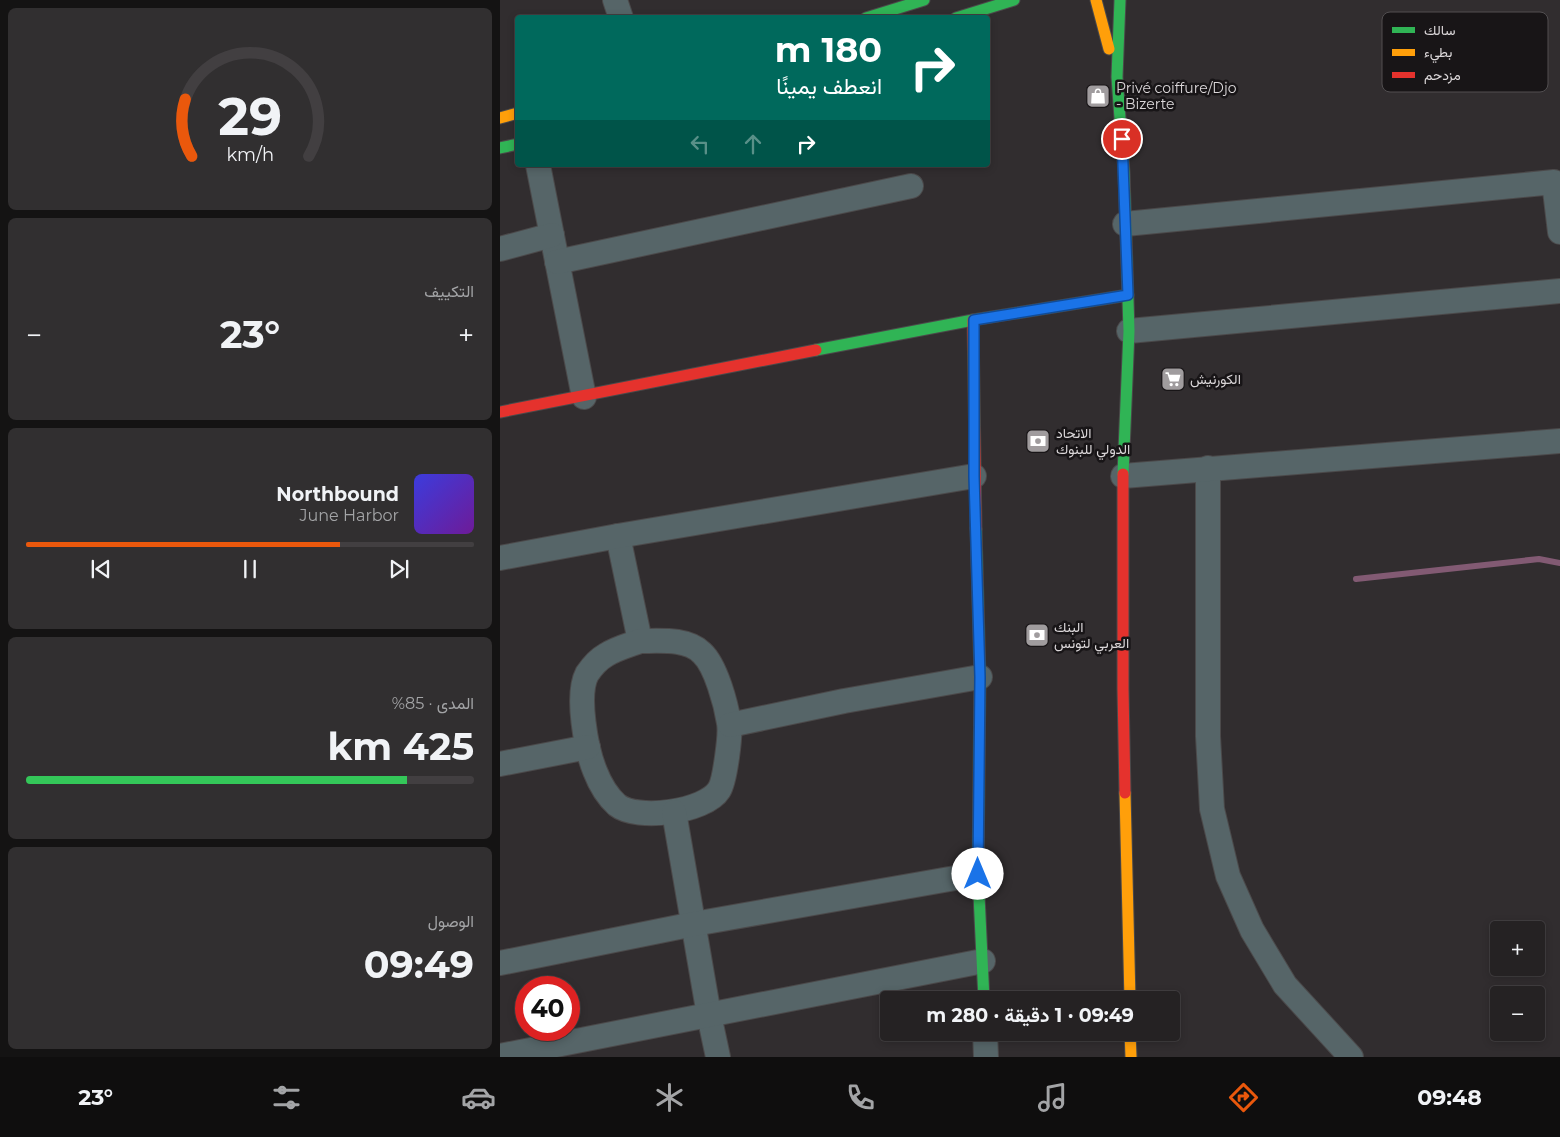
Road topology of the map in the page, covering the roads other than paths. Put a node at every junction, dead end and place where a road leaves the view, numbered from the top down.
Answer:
1 (615, 0) edge
2 (924, 0) edge
3 (1014, 0) edge
4 (1096, 0) edge
5 (1120, 0) edge
6 (620, 15) edge
7 (876, 15) edge
8 (966, 15) edge
9 (1117, 77) junction
10 (515, 114) edge
11 (500, 118) edge
12 (538, 167) edge
13 (911, 186) dead end
14 (1125, 224) junction
15 (1560, 232) edge
16 (552, 235) junction
17 (500, 249) edge
18 (557, 262) junction
19 (1560, 291) edge
20 (1128, 295) junction
21 (974, 320) junction
22 (1129, 331) junction
23 (584, 397) junction
24 (500, 412) edge
25 (1560, 441) edge
26 (1208, 468) junction
27 (974, 476) junction
28 (1123, 476) junction
29 (618, 536) junction
30 (500, 558) edge
31 (640, 640) junction
32 (980, 677) junction
33 (730, 725) junction
34 (588, 747) junction
35 (500, 764) edge
36 (674, 812) junction
37 (978, 874) junction
38 (694, 924) junction
39 (983, 961) junction
40 (500, 963) edge
41 (984, 991) edge
42 (1130, 991) edge
43 (709, 1015) junction
44 (985, 1041) edge
45 (1130, 1041) edge
46 (500, 1056) edge
47 (718, 1057) edge
48 (986, 1057) edge
49 (1131, 1057) edge
50 (1352, 1057) edge

1 - 6 street
2 - 7 street
3 - 8 street
4 - 9 street
5 - 9 street
9 - 14 street
10 - 11 street
12 - 16 street
13 - 18 street
14 - 15 street
14 - 20 street
16 - 17 street
16 - 18 street
18 - 23 street
19 - 22 street
20 - 21 street
20 - 22 street
21 - 23 street
21 - 27 street
22 - 28 street
23 - 24 street
25 - 26 street
26 - 28 street
26 - 50 street
27 - 29 street
27 - 32 street
28 - 42 street
29 - 30 street
29 - 31 street
31 - 33 street
31 - 34 street
32 - 33 street
32 - 37 street
33 - 36 street
34 - 35 street
34 - 36 street
36 - 38 street
37 - 38 street
37 - 39 street
38 - 40 street
38 - 43 street
39 - 41 street
39 - 43 street
43 - 46 street
43 - 47 street
44 - 48 street
45 - 49 street

